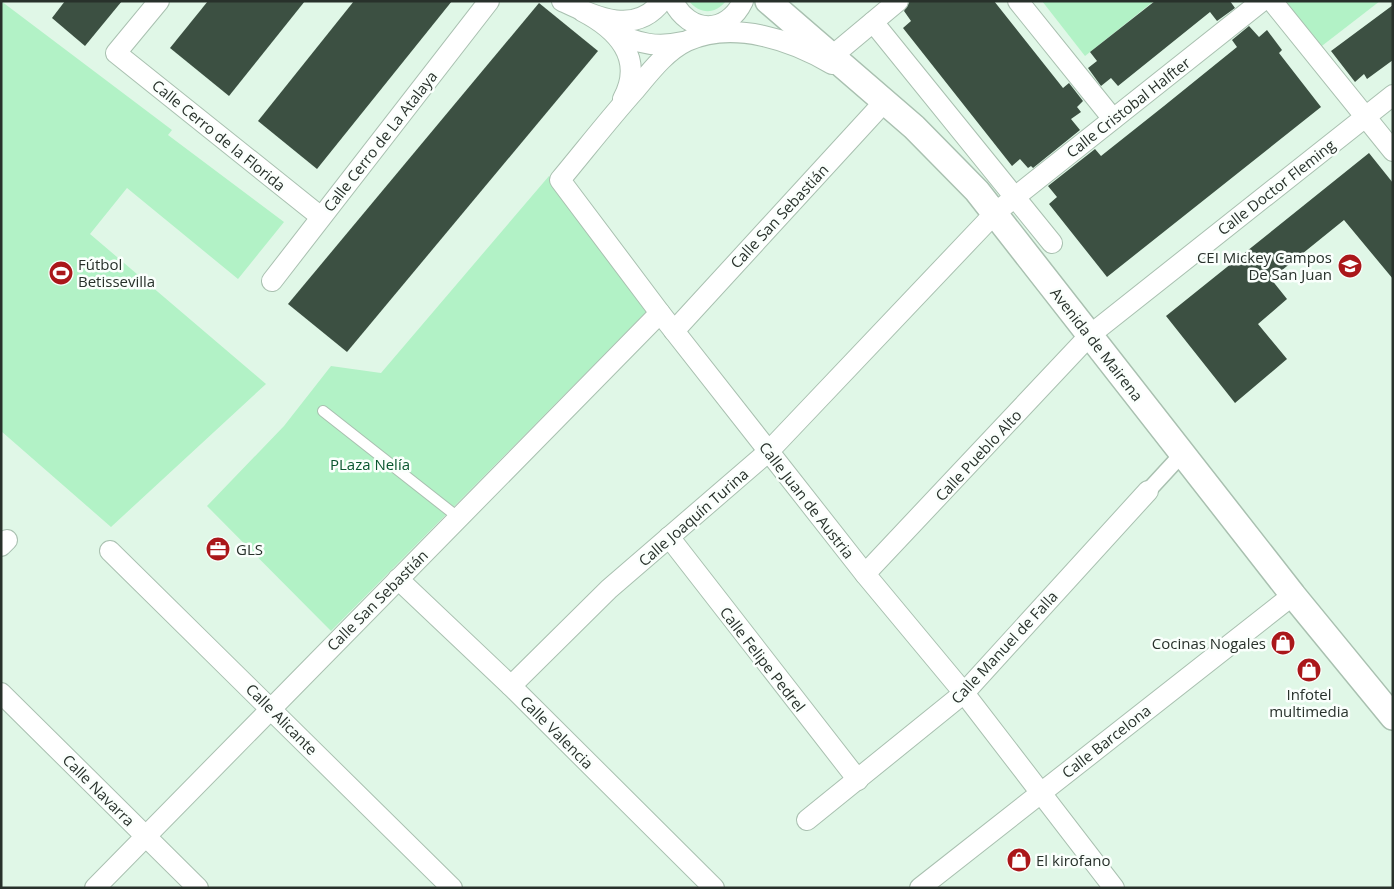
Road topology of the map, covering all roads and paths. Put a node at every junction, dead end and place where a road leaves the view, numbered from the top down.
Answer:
1 (158, 1) edge
2 (489, 1) edge
3 (562, 1) edge
4 (743, 1) edge
5 (768, 1) edge
6 (898, 1) edge
7 (1018, 1) edge
8 (1262, 1) edge
9 (1272, 1) edge
10 (664, 4) edge
11 (582, 11) junction
12 (726, 22) junction
13 (873, 22) junction
14 (615, 32) junction
15 (691, 40) junction
16 (637, 42) junction
17 (831, 57) junction
18 (630, 76) junction
19 (856, 78) junction
20 (1393, 95) edge
21 (885, 101) junction
22 (618, 110) junction
23 (1366, 116) junction
24 (1113, 119) junction
25 (1393, 151) edge
26 (1014, 197) junction
27 (995, 213) junction
28 (322, 217) junction
29 (1052, 243) dead end
30 (272, 281) dead end
31 (660, 313) junction
32 (674, 331) junction
33 (1090, 335) junction
34 (323, 412) dead end
35 (770, 451) junction
36 (1183, 453) junction
37 (1148, 492) joint
38 (459, 518) junction
39 (669, 537) junction
40 (110, 552) dead end
41 (865, 574) junction
42 (398, 579) junction
43 (1293, 595) junction
44 (511, 686) junction
45 (1, 693) edge
46 (964, 693) junction
47 (270, 708) junction
48 (1393, 717) edge
49 (858, 780) junction
50 (1040, 792) junction
51 (807, 820) dead end
52 (145, 836) junction
53 (94, 888) edge
54 (198, 888) edge
55 (452, 888) edge
56 (714, 888) edge
57 (920, 888) edge
58 (1114, 888) edge

1 - 28 street, Calle Cerro de la Florida
2 - 28 street, Calle Cerro de La Atalaya
3 - 11 street
4 - 12 street
5 - 17 street, Avenida de Mairena
6 - 13 street
7 - 24 street
8 - 24 street, Calle Cristobal Halfter
9 - 23 street
10 - 11 street
10 - 12 street
10 - 16 street
11 - 14 street
12 - 15 street
13 - 17 street
13 - 26 street
14 - 16 street
14 - 18 street
15 - 16 street
15 - 19 street
15 - 22 street, Calle Juan de Austria
16 - 18 street
17 - 19 street, Avenida de Mairena
18 - 22 street
19 - 21 street, Avenida de Mairena
20 - 23 street, Calle Doctor Fleming
21 - 27 street, Avenida de Mairena
21 - 32 street, Calle San Sebastián
22 - 31 street, Calle Juan de Austria
23 - 25 street
23 - 33 street, Calle Doctor Fleming
24 - 26 street, Calle Cristobal Halfter
26 - 27 street, Calle Cristobal Halfter
26 - 29 street
27 - 33 street, Avenida de Mairena
27 - 35 street, Calle Joaquín Turina
28 - 30 street, Calle Cerro de La Atalaya
31 - 32 street, Calle Juan de Austria
31 - 38 street, Calle San Sebastián
32 - 35 street, Calle Juan de Austria
33 - 36 street, Avenida de Mairena
33 - 41 street, Calle Pueblo Alto
34 - 38 lane
35 - 39 street, Calle Joaquín Turina
35 - 41 street, Calle Juan de Austria
36 - 37 street, Calle Manuel de Falla
36 - 43 street, Avenida de Mairena
37 - 46 street, Calle Manuel de Falla
38 - 42 street, Calle San Sebastián
39 - 44 street, Calle Joaquín Turina
39 - 49 street, Calle Felipe Pedrel
40 - 47 street, Calle Alicante
41 - 46 street, Calle Juan de Austria
42 - 44 street, Calle Valencia
42 - 47 street, Calle San Sebastián
43 - 48 street, Avenida de Mairena
43 - 50 street, Calle Barcelona
44 - 56 street, Calle Valencia
45 - 52 street, Calle Navarra
46 - 49 street, Calle Manuel de Falla
46 - 50 street, Calle Juan de Austria
47 - 52 street, Calle San Sebastián
47 - 55 street, Calle Alicante
49 - 51 street, Calle Manuel de Falla
50 - 57 street, Calle Barcelona
50 - 58 street, Calle Juan de Austria
52 - 53 street, Calle San Sebastián
52 - 54 street, Calle Navarra

